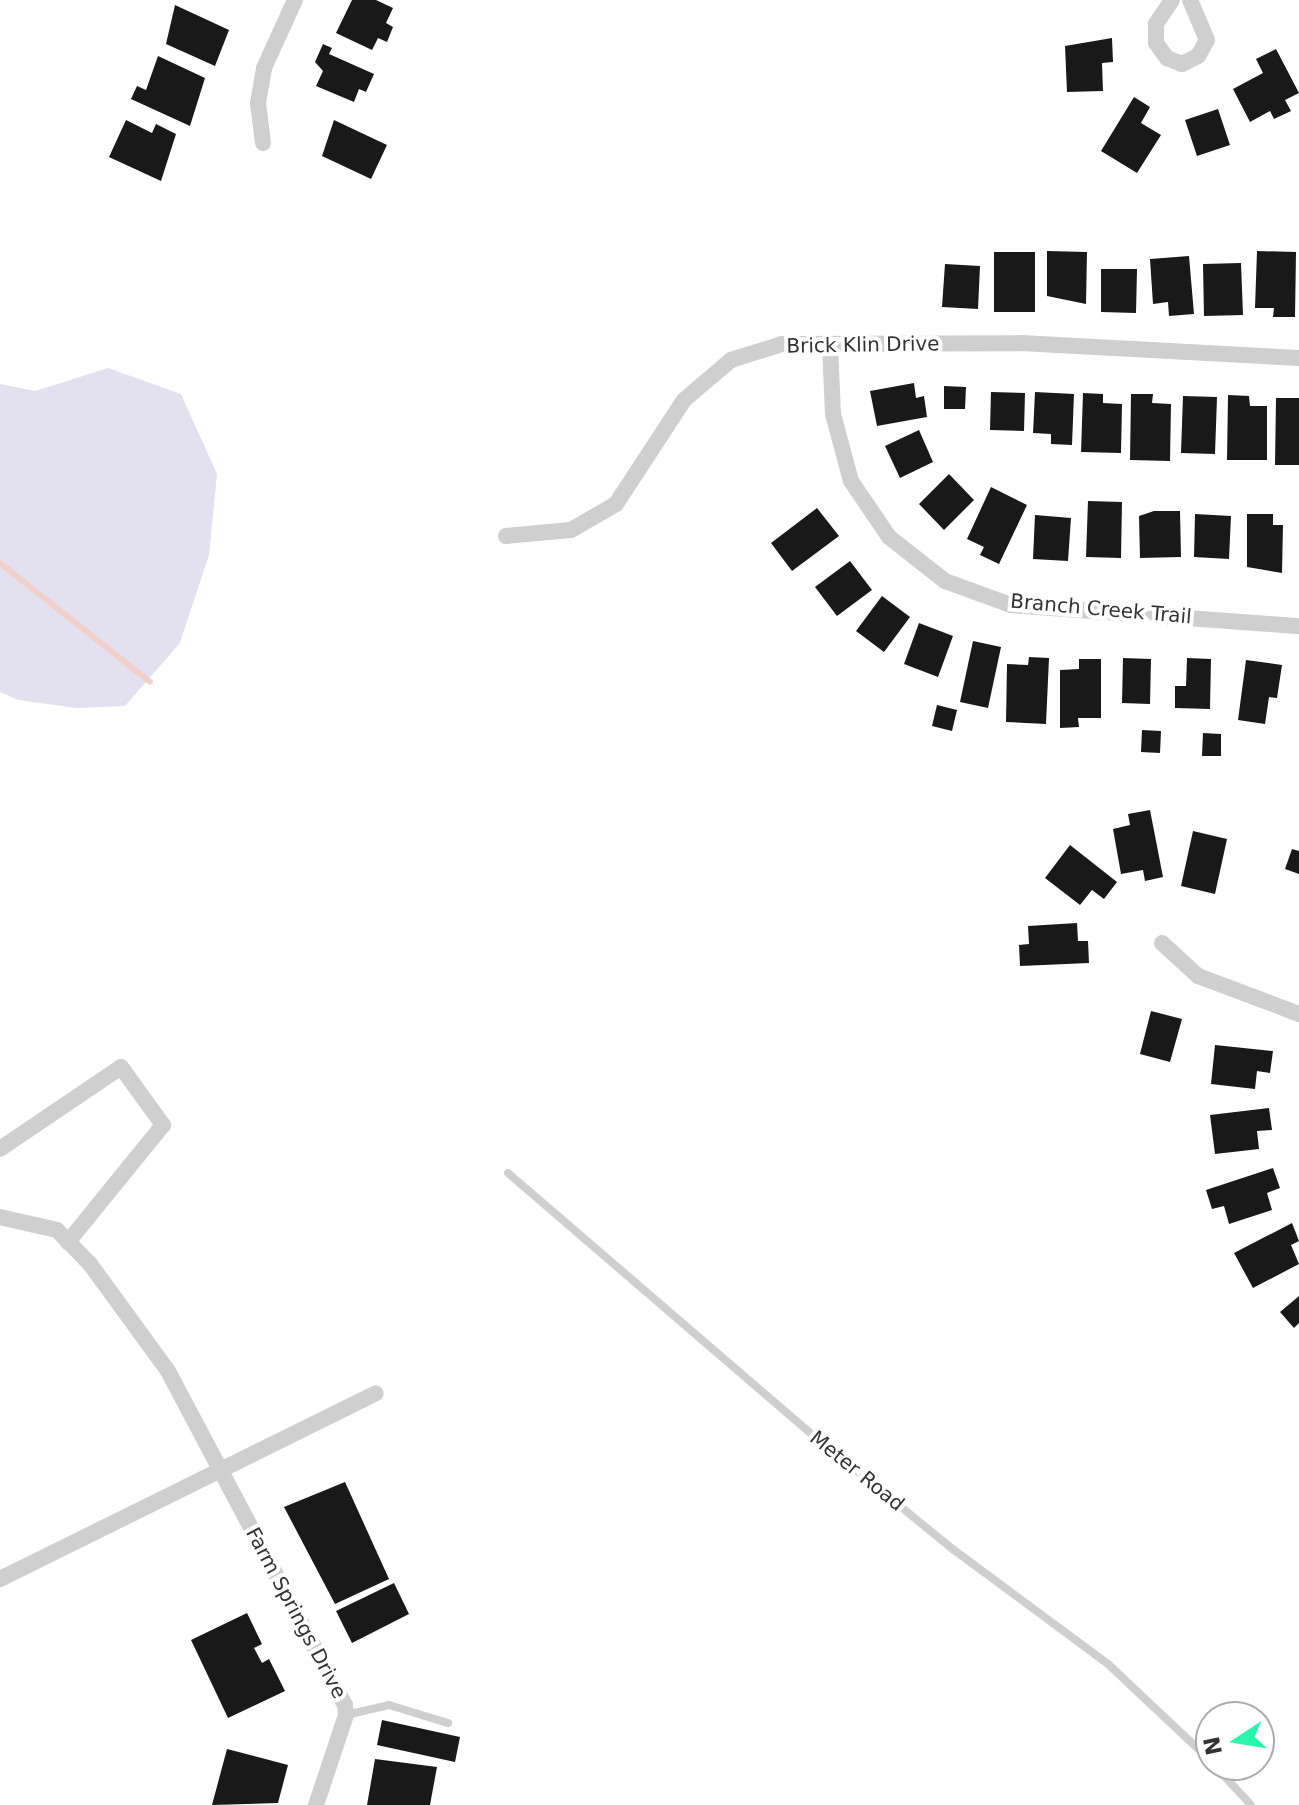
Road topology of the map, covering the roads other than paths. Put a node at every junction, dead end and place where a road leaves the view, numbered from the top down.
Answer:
1 (295, 0) edge
2 (1172, 0) edge
3 (1190, 0) edge
4 (263, 143) dead end
5 (830, 345) junction
6 (1299, 358) edge
7 (506, 536) dead end
8 (1299, 626) edge
9 (1162, 943) dead end
10 (1299, 1014) edge
11 (0, 1149) edge
12 (508, 1173) dead end
13 (0, 1209) edge
14 (0, 1217) edge
15 (68, 1242) junction
16 (376, 1393) dead end
17 (220, 1470) junction
18 (0, 1579) edge
19 (346, 1715) junction
20 (448, 1723) dead end
21 (1195, 1746) edge
22 (1229, 1781) edge
23 (316, 1805) edge
24 (1251, 1805) edge

1 - 4 street
2 - 3 street
5 - 6 street, Brick Klin Drive
5 - 7 street, Brick Klin Drive
5 - 8 street, Branch Creek Trail
9 - 10 street
11 - 15 street
12 - 21 lane, Meter Road
13 - 14 street
14 - 15 street, Farm Springs Drive
15 - 17 street, Farm Springs Drive
16 - 17 street
17 - 18 street
17 - 19 street, Farm Springs Drive
19 - 20 lane
19 - 23 street, Farm Springs Drive
22 - 24 lane, Meter Road

